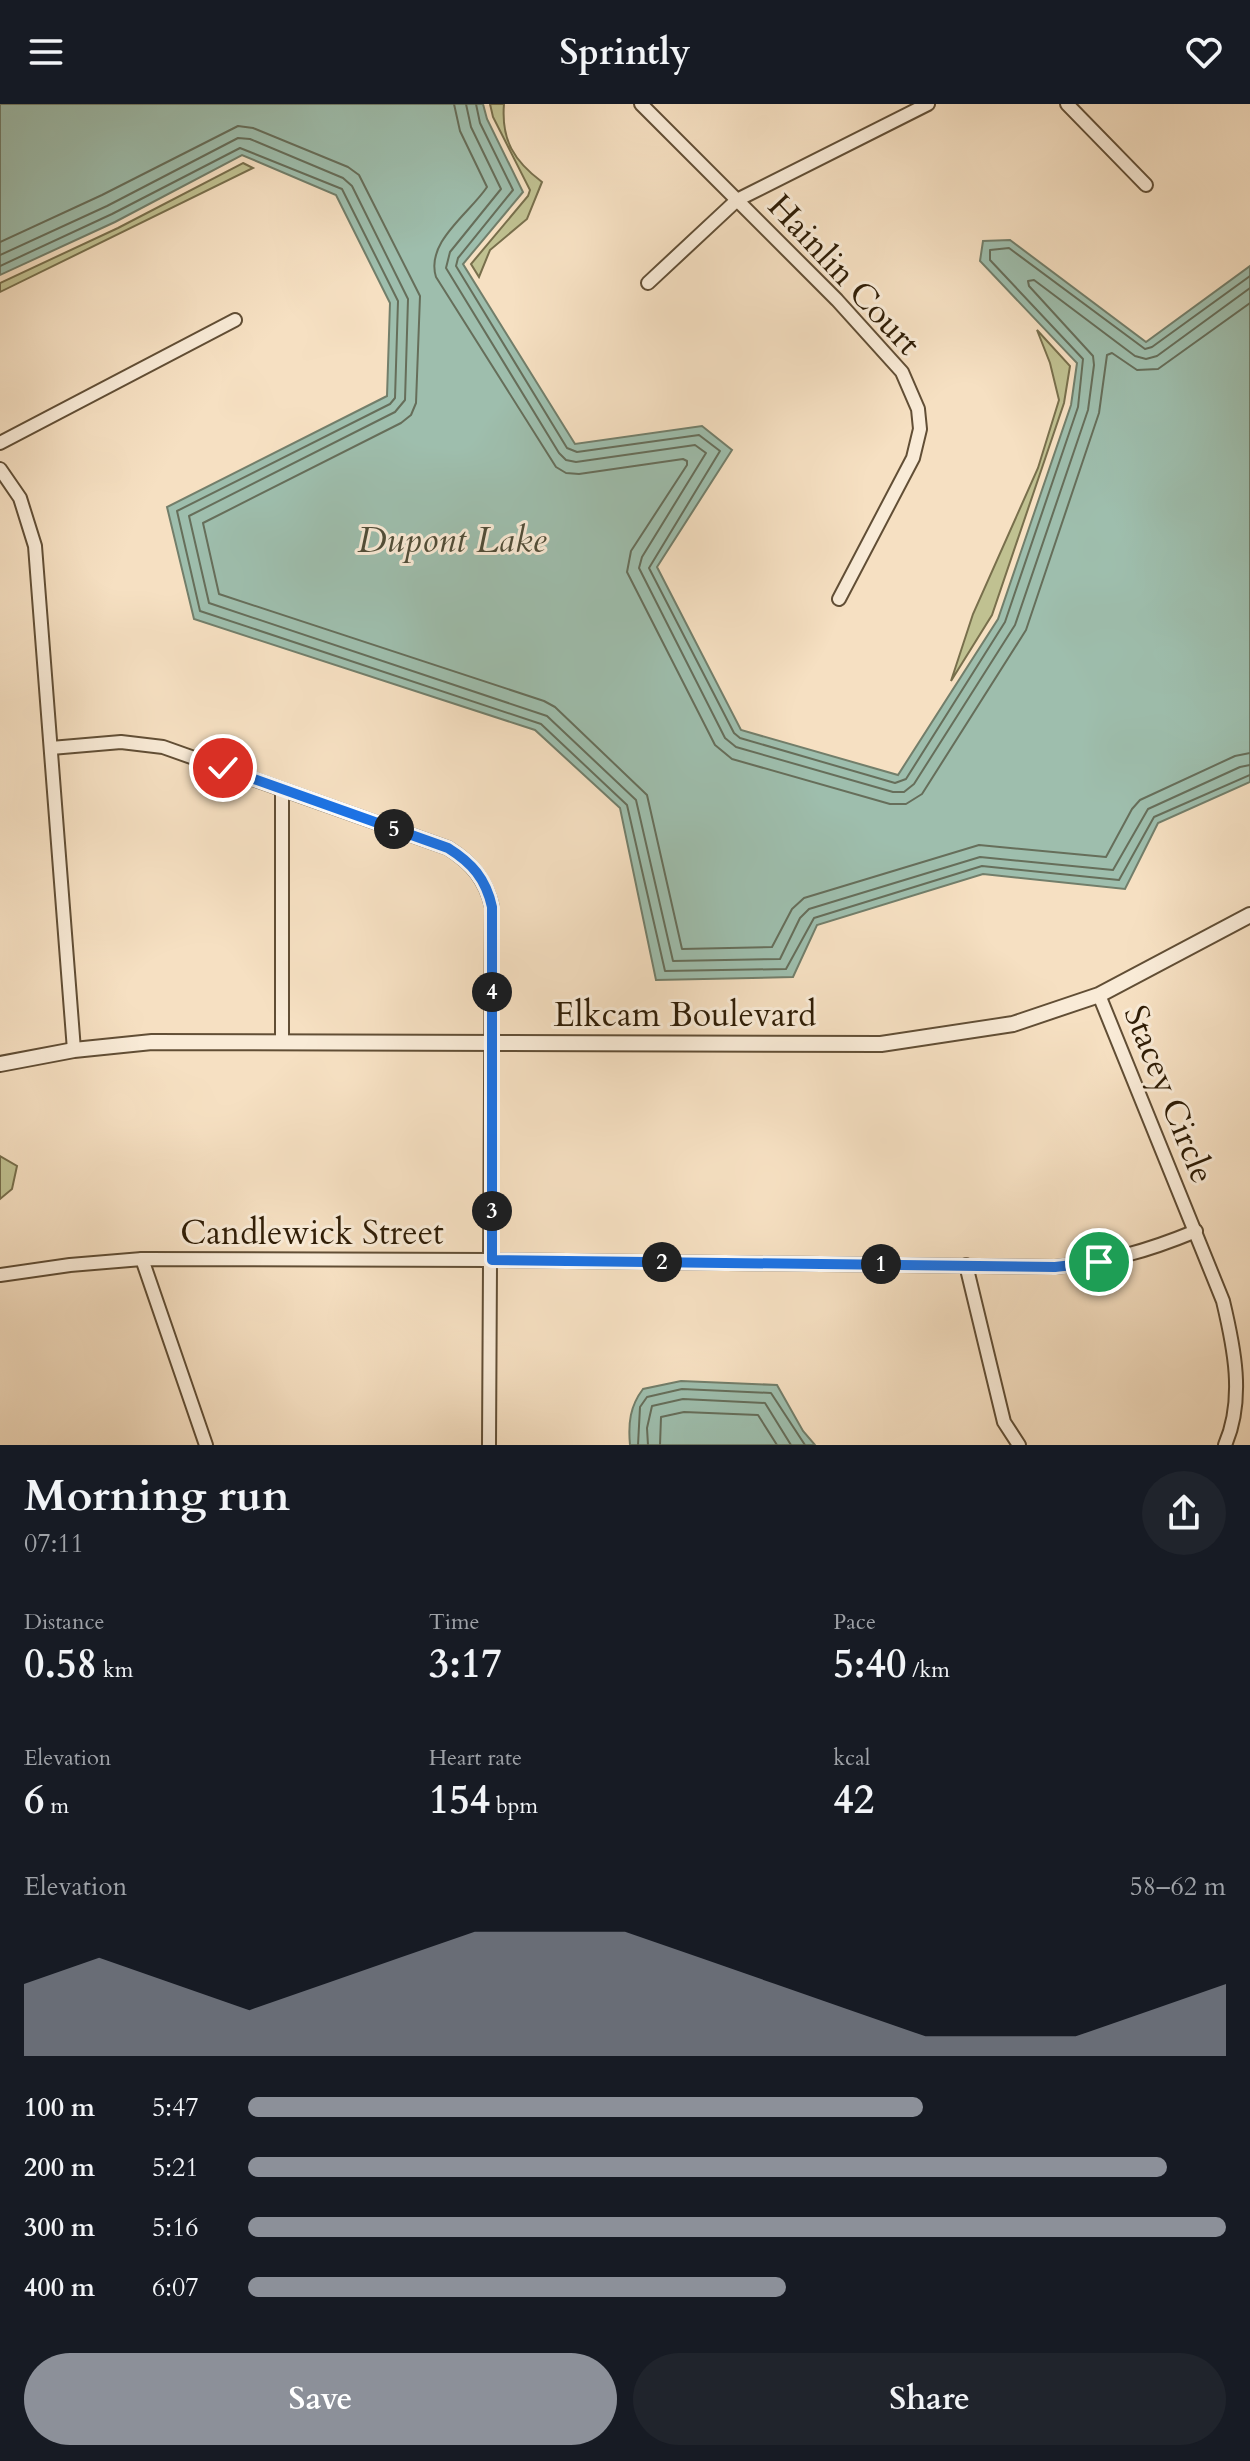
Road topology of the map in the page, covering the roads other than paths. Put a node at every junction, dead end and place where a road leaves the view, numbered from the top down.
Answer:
1 (641, 104) edge
2 (928, 104) edge
3 (1067, 104) edge
4 (1146, 185) dead end
5 (737, 200) junction
6 (648, 283) dead end
7 (235, 320) dead end
8 (0, 443) edge
9 (0, 469) edge
10 (839, 599) dead end
11 (51, 748) junction
12 (282, 790) junction
13 (1250, 915) edge
14 (1099, 995) junction
15 (282, 1041) junction
16 (492, 1044) junction
17 (74, 1050) junction
18 (0, 1064) edge
19 (1196, 1231) junction
20 (142, 1259) junction
21 (492, 1260) junction
22 (966, 1265) junction
23 (0, 1275) edge
24 (206, 1445) edge
25 (489, 1445) edge
26 (1019, 1445) edge
27 (1225, 1445) edge

1 - 5 street, Hainlin Court
2 - 5 street
3 - 4 street
5 - 6 street
5 - 10 street, Hainlin Court
7 - 8 street
9 - 11 street
11 - 12 street
11 - 17 street
12 - 15 street
12 - 16 street
13 - 14 street, Elkcam Boulevard
14 - 16 street, Elkcam Boulevard
14 - 19 street, Stacey Circle
15 - 16 street, Elkcam Boulevard
15 - 17 street, Elkcam Boulevard
16 - 21 street
17 - 18 street, Elkcam Boulevard
19 - 22 street, Candlewick Street
19 - 27 street, Stacey Circle
20 - 21 street, Candlewick Street
20 - 23 street, Candlewick Street
20 - 24 street
21 - 22 street, Candlewick Street
21 - 25 street
22 - 26 street

